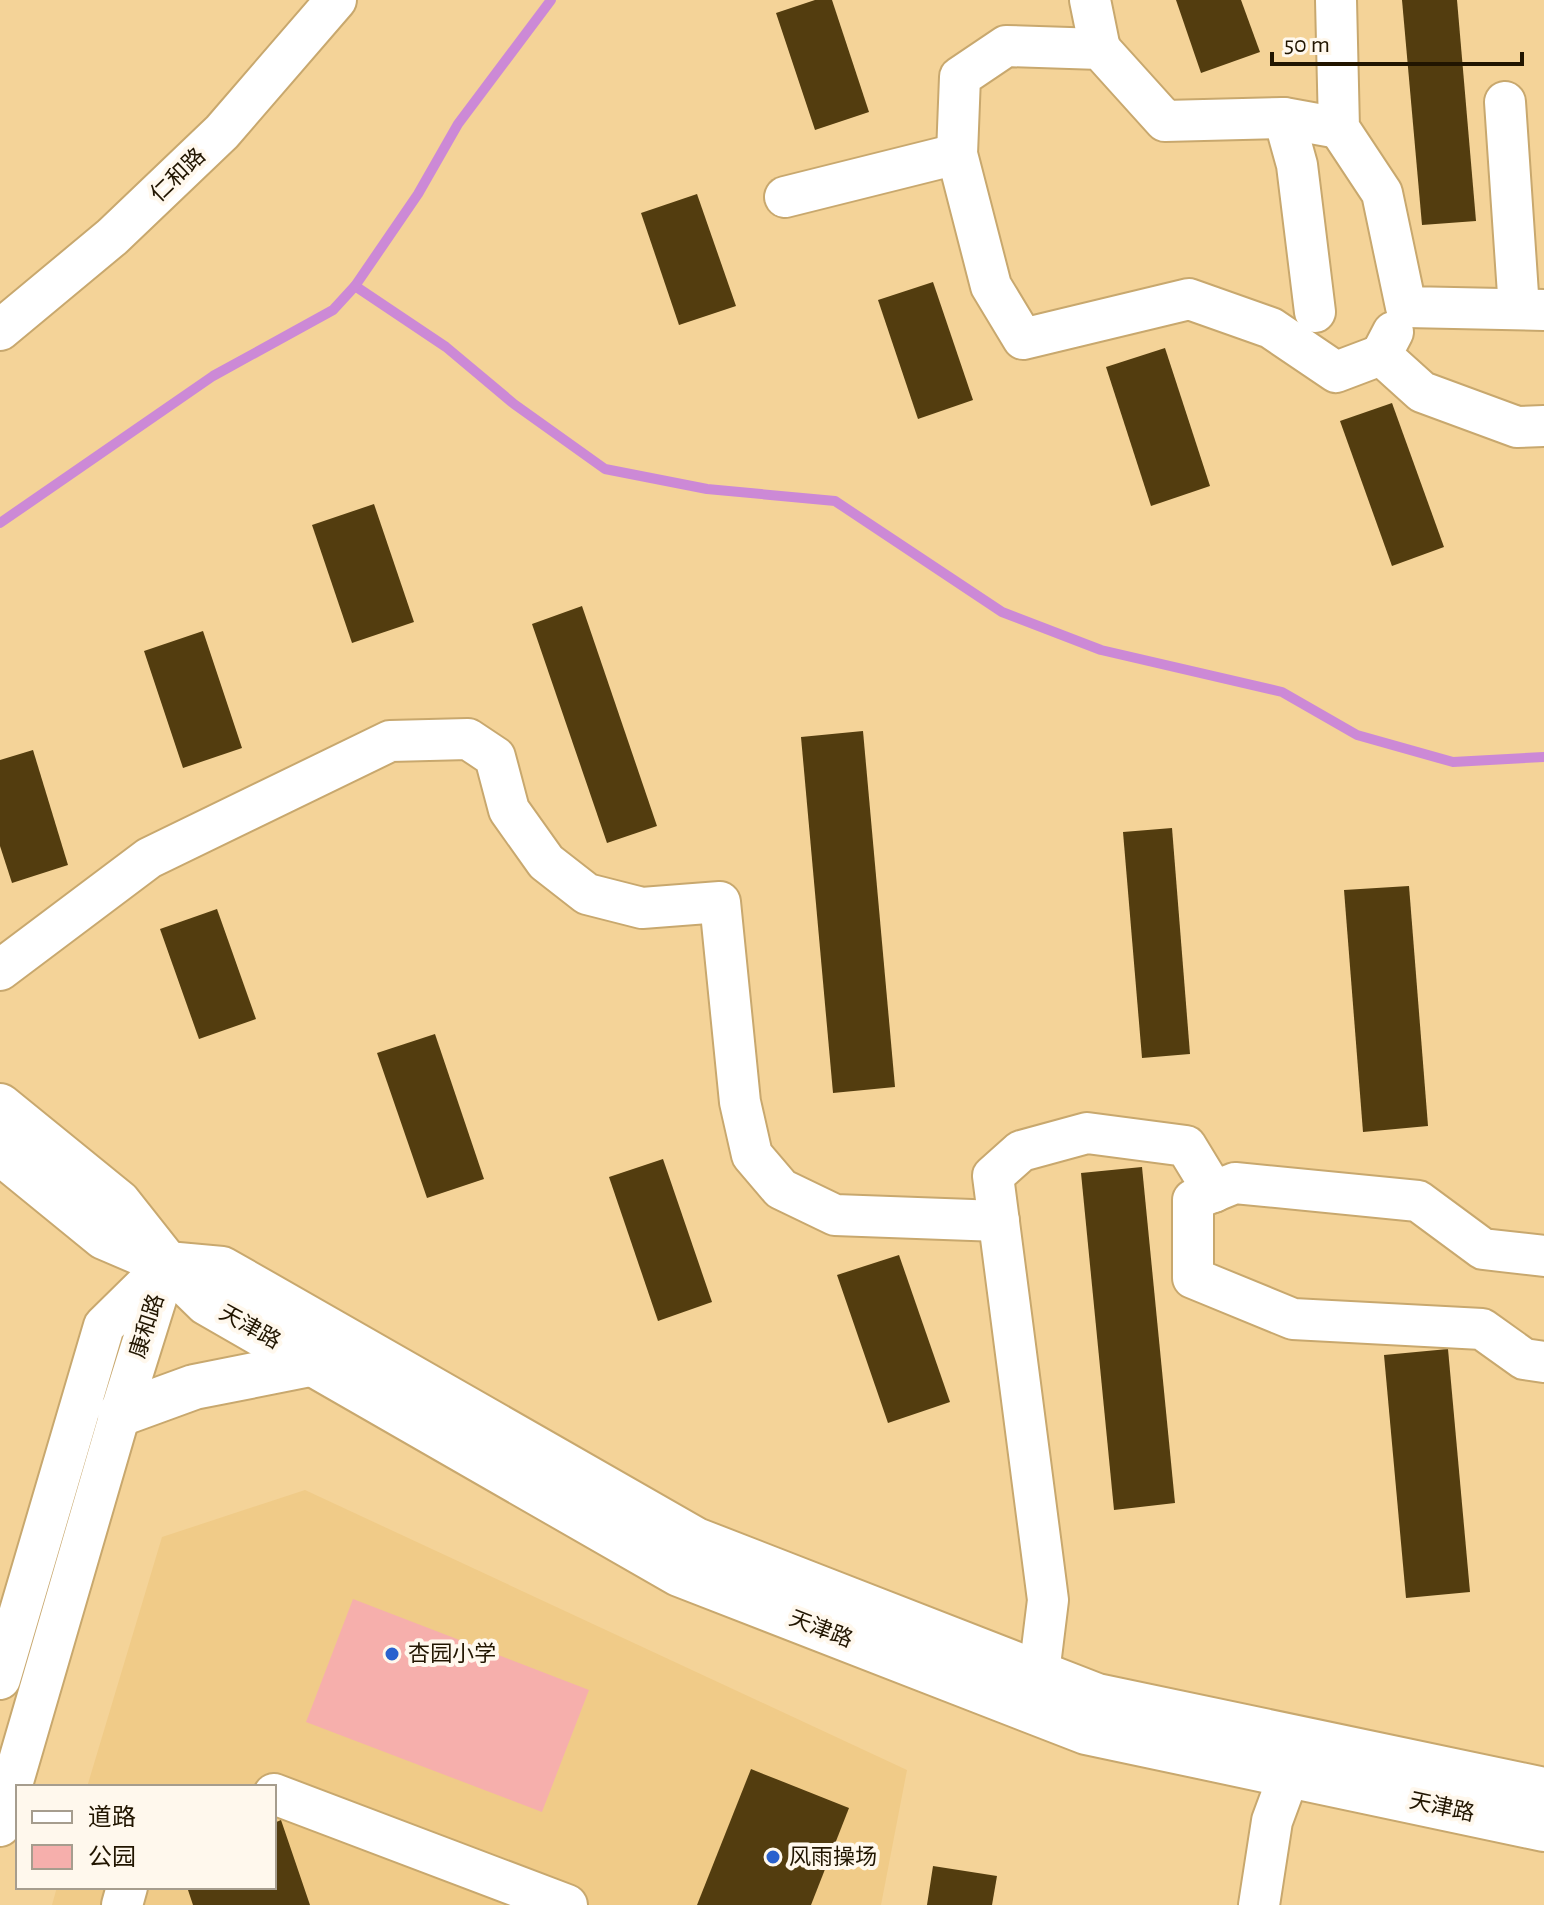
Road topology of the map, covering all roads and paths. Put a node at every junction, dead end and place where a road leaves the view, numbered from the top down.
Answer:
1 (312, 0) edge
2 (336, 0) edge
3 (1090, 0) edge
4 (1336, 0) edge
5 (1100, 49) junction
6 (1505, 102) dead end
7 (1284, 118) junction
8 (1339, 128) junction
9 (957, 154) junction
10 (785, 197) dead end
11 (0, 307) edge
12 (1406, 307) junction
13 (1531, 310) edge
14 (1315, 312) dead end
15 (0, 330) edge
16 (1381, 355) junction
17 (1544, 426) edge
18 (0, 970) edge
19 (0, 1106) edge
20 (0, 1152) edge
21 (1214, 1192) junction
22 (999, 1221) junction
23 (1544, 1256) edge
24 (167, 1264) junction
25 (1544, 1362) edge
26 (315, 1363) junction
27 (120, 1414) junction
28 (1039, 1673) junction
29 (0, 1679) edge
30 (1289, 1775) junction
31 (1544, 1790) edge
32 (276, 1795) edge
33 (0, 1826) edge
34 (1544, 1829) edge
35 (567, 1905) edge
36 (1259, 1905) edge

1 - 11 street, 仁和路
2 - 15 street, 仁和路
3 - 5 street
4 - 8 street
5 - 7 street
5 - 9 street
6 - 13 street
7 - 8 street
7 - 14 street
8 - 12 street
9 - 10 street
9 - 16 street
12 - 13 street
12 - 16 street
16 - 17 street
18 - 22 street
19 - 24 main road, 天津路
20 - 24 main road, 天津路
21 - 22 street
21 - 23 street
21 - 25 street
22 - 28 street
24 - 26 main road, 天津路
24 - 27 street, 康和路
24 - 28 main road, 天津路
24 - 29 street, 康和路
26 - 27 main road
26 - 30 main road, 天津路
27 - 33 street, 康和路
28 - 31 main road, 天津路
30 - 34 main road, 天津路
30 - 36 street
32 - 35 street

